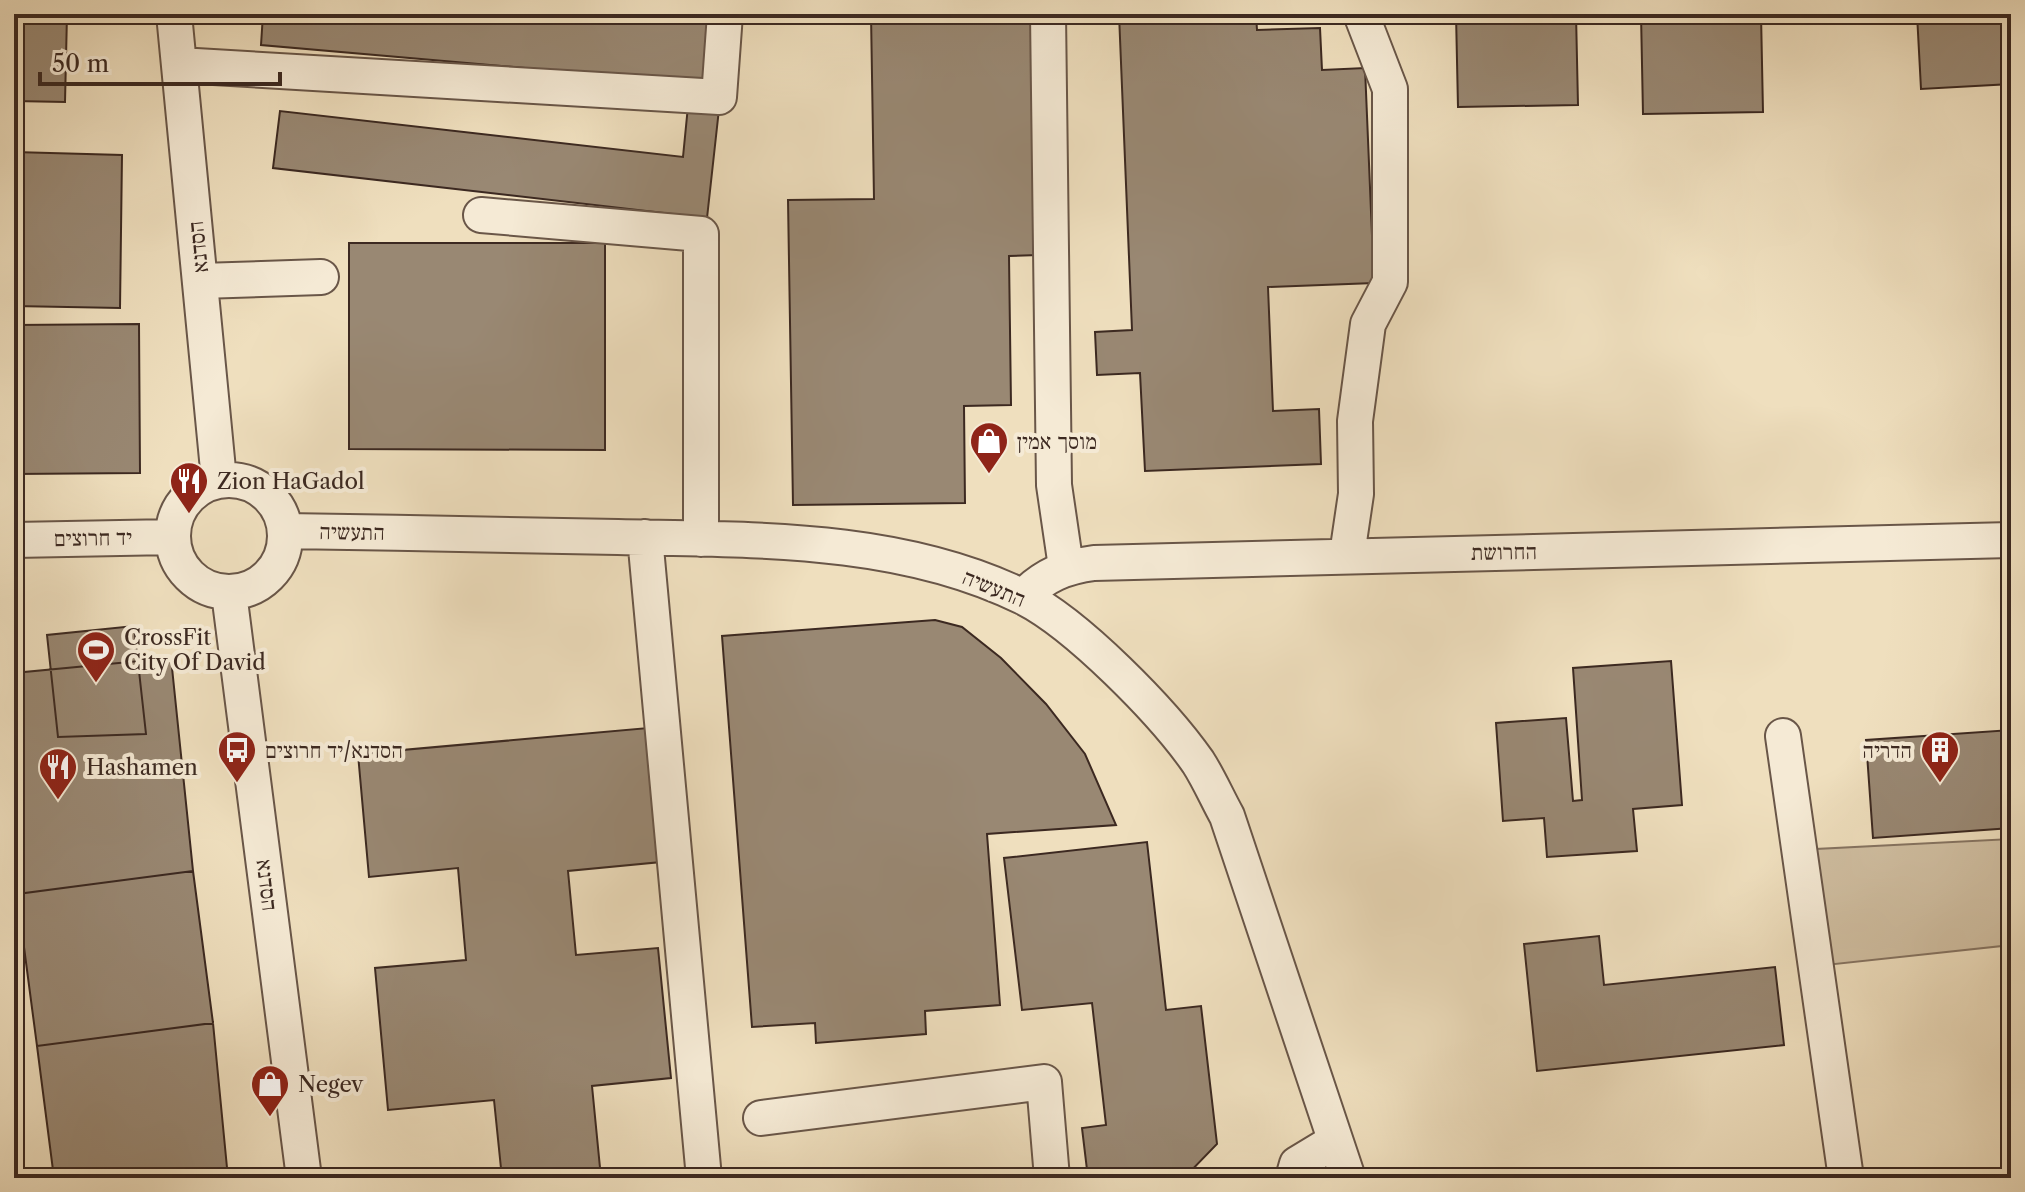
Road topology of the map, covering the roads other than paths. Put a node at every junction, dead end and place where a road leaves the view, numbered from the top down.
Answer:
1 (174, 14) edge
2 (725, 14) edge
3 (1048, 14) edge
4 (1361, 14) edge
5 (179, 65) junction
6 (481, 215) dead end
7 (321, 277) dead end
8 (201, 281) junction
9 (219, 480) junction
10 (285, 531) junction
11 (173, 537) junction
12 (645, 537) junction
13 (701, 539) junction
14 (14, 540) edge
15 (2006, 542) edge
16 (1347, 555) junction
17 (1066, 567) junction
18 (229, 593) junction
19 (1023, 597) junction
20 (1783, 736) dead end
21 (761, 1118) dead end
22 (1335, 1141) junction
23 (304, 1178) edge
24 (704, 1178) edge
25 (1052, 1178) edge
26 (1293, 1178) edge
27 (1348, 1178) edge
28 (1846, 1178) edge

1 - 5 street, הסדנא
2 - 5 street
3 - 17 street
4 - 16 street
5 - 8 street, הסדנא
6 - 13 street
7 - 8 street
8 - 9 street, הסדנא
9 - 10 street
9 - 11 street
10 - 12 street, התעשיה
10 - 18 street
11 - 14 street, יד חרוצים
11 - 18 street
12 - 13 street, התעשיה
12 - 24 street
13 - 19 street, התעשיה
15 - 16 street, החרושת
16 - 17 street, החרושת
17 - 19 street, החרושת
18 - 23 street, הסדנא
19 - 22 street, התעשיה
20 - 28 street
21 - 25 street
22 - 26 street
22 - 27 street, התעשיה

